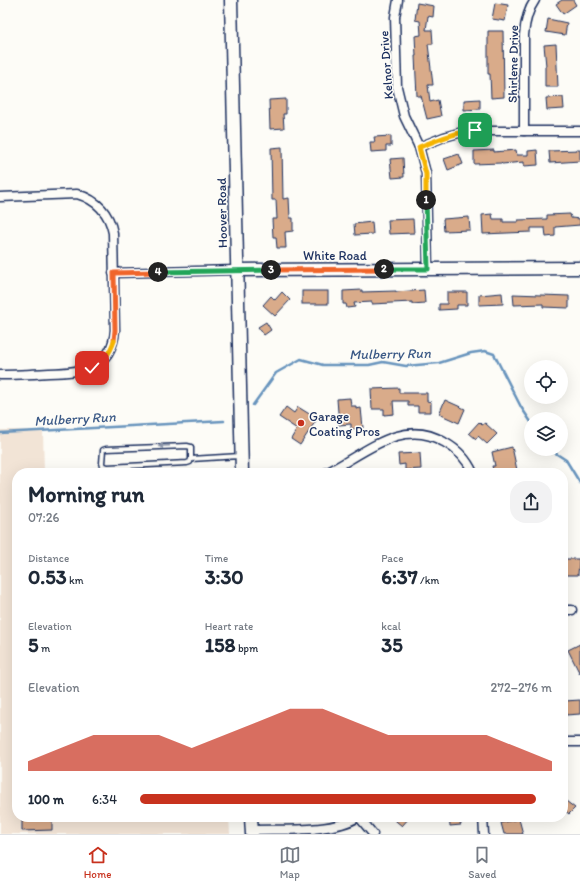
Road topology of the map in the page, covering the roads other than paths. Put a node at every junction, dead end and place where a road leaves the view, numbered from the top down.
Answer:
1 (231, 0) edge
2 (398, 0) edge
3 (535, 0) edge
4 (524, 131) junction
5 (580, 131) edge
6 (419, 147) junction
7 (0, 197) edge
8 (580, 268) edge
9 (428, 269) junction
10 (238, 270) junction
11 (114, 273) junction
12 (0, 376) edge
13 (242, 456) junction
14 (191, 459) junction
15 (242, 468) edge
16 (336, 468) edge
17 (470, 468) edge
18 (568, 610) edge
19 (572, 610) dead end
20 (568, 742) edge
21 (580, 742) edge
22 (348, 822) edge
23 (363, 822) edge
24 (483, 822) edge
25 (251, 832) edge
26 (373, 834) edge
27 (484, 834) edge

1 - 10 main road, Hoover Road
2 - 6 street, Kelnor Drive
3 - 4 street, Shirlene Drive
4 - 5 street
4 - 6 street
6 - 9 street, Kelnor Drive
7 - 11 street
8 - 9 main road, White Road
9 - 10 main road, White Road
10 - 11 street, White Road
10 - 13 main road, Hoover Road
11 - 12 street
13 - 14 lane
13 - 15 main road, Hoover Road
14 -> 14 lane
16 - 17 street
18 - 19 street
20 - 21 street
22 - 25 street
23 - 26 street
24 - 27 street

